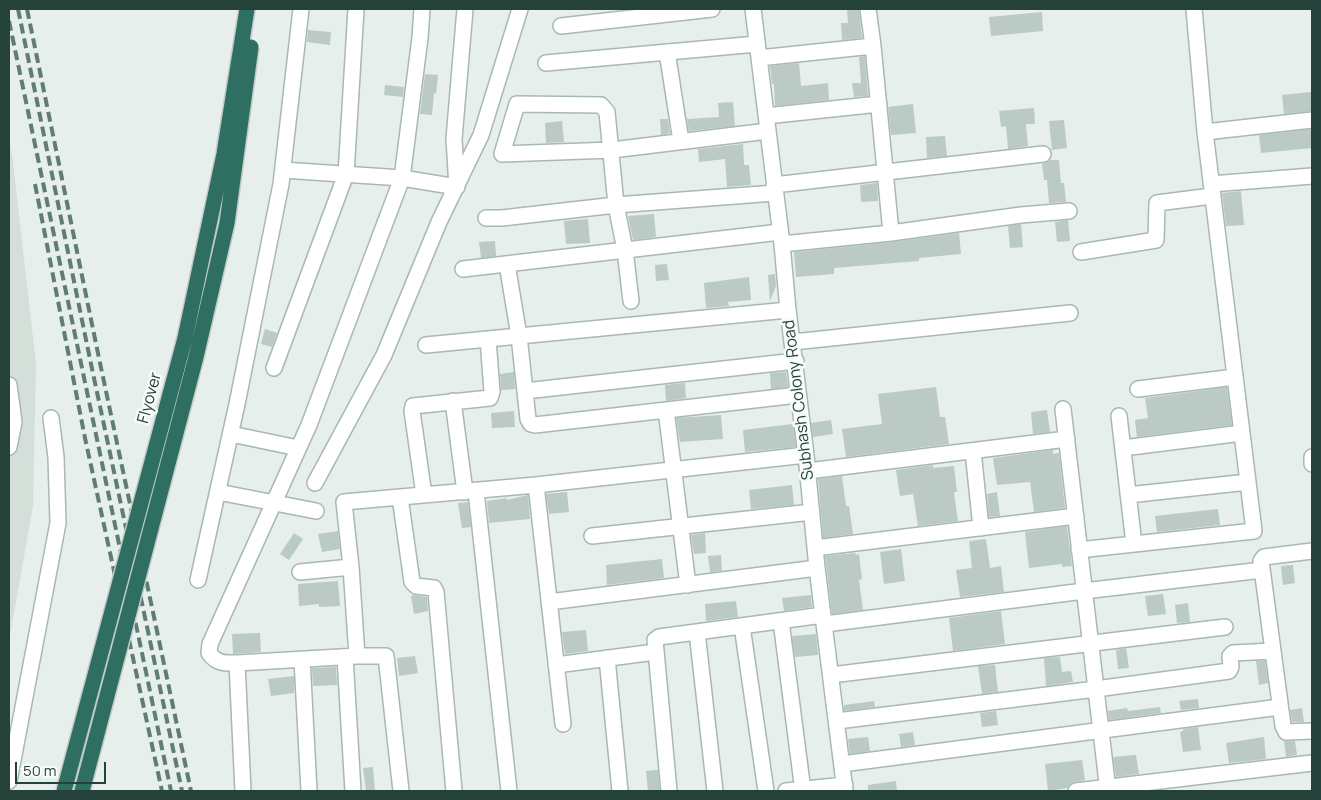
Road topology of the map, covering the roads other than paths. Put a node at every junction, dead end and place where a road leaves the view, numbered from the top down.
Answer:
1 (247, 9) edge
2 (257, 9) edge
3 (301, 9) edge
4 (356, 9) edge
5 (422, 9) edge
6 (465, 9) edge
7 (520, 9) edge
8 (712, 9) edge
9 (753, 9) edge
10 (868, 9) edge
11 (1194, 9) edge
12 (561, 26) dead end
13 (873, 46) junction
14 (758, 51) junction
15 (667, 52) junction
16 (546, 63) dead end
17 (878, 104) junction
18 (1312, 120) edge
19 (767, 124) junction
20 (1205, 132) junction
21 (681, 142) junction
22 (612, 150) junction
23 (1043, 154) dead end
24 (283, 170) junction
25 (885, 172) junction
26 (346, 174) junction
27 (1312, 176) edge
28 (402, 178) junction
29 (457, 187) junction
30 (775, 189) junction
31 (1212, 190) junction
32 (616, 205) junction
33 (1068, 211) dead end
34 (486, 218) dead end
35 (891, 233) junction
36 (781, 238) junction
37 (625, 250) junction
38 (1081, 252) dead end
39 (507, 264) junction
40 (463, 269) dead end
41 (632, 301) dead end
42 (788, 310) junction
43 (1070, 313) dead end
44 (519, 336) junction
45 (488, 339) junction
46 (793, 342) junction
47 (426, 345) dead end
48 (796, 362) junction
49 (274, 368) dead end
50 (1235, 376) junction
51 (9, 385) edge
52 (1138, 389) dead end
53 (525, 392) junction
54 (798, 394) junction
55 (453, 401) junction
56 (1063, 409) dead end
57 (666, 410) junction
58 (1119, 416) dead end
59 (51, 418) dead end
60 (1242, 433) junction
61 (231, 434) junction
62 (1067, 439) junction
63 (9, 447) edge
64 (298, 448) junction
65 (1123, 448) junction
66 (973, 451) junction
67 (806, 455) junction
68 (1312, 456) edge
69 (1312, 464) edge
70 (675, 470) junction
71 (808, 470) junction
72 (1248, 482) junction
73 (315, 483) dead end
74 (536, 486) junction
75 (470, 491) junction
76 (218, 492) junction
77 (424, 495) junction
78 (1128, 495) junction
79 (400, 498) junction
80 (274, 502) junction
81 (316, 511) dead end
82 (812, 512) junction
83 (1076, 516) junction
84 (682, 526) junction
85 (982, 528) junction
86 (592, 536) dead end
87 (1134, 544) junction
88 (815, 548) junction
89 (1079, 550) junction
90 (1312, 551) edge
91 (351, 567) junction
92 (817, 568) junction
93 (1262, 570) junction
94 (300, 572) dead end
95 (198, 580) dead end
96 (688, 584) junction
97 (1084, 591) junction
98 (549, 602) junction
99 (824, 620) junction
100 (781, 621) junction
101 (742, 626) junction
102 (1225, 627) dead end
103 (697, 632) junction
104 (1090, 644) junction
105 (1273, 650) junction
106 (655, 652) junction
107 (351, 656) junction
108 (607, 658) junction
109 (302, 659) junction
110 (237, 663) junction
111 (556, 665) junction
112 (831, 675) junction
113 (1096, 690) junction
114 (1280, 707) junction
115 (837, 721) junction
116 (563, 724) dead end
117 (1100, 730) junction
118 (1312, 731) edge
119 (1312, 763) edge
120 (842, 764) junction
121 (9, 781) edge
122 (845, 788) edge
123 (1108, 789) edge
124 (803, 790) edge
125 (64, 791) edge
126 (82, 791) edge
127 (244, 791) edge
128 (309, 791) edge
129 (353, 791) edge
130 (401, 791) edge
131 (454, 791) edge
132 (509, 791) edge
133 (620, 791) edge
134 (670, 791) edge
135 (715, 791) edge
136 (766, 791) edge
137 (786, 791) edge
138 (1076, 791) edge

1 - 125 highway, Flyover, bridge
2 - 126 highway, Flyover, bridge
3 - 24 street
4 - 26 street
5 - 28 street
6 - 29 street
7 - 29 street
8 - 12 street
9 - 14 street, Subhash Colony Road
10 - 13 street
11 - 20 street
13 - 14 street
13 - 17 street
14 - 15 street
14 - 19 street, Subhash Colony Road
15 - 16 street
15 - 21 street
17 - 19 street
17 - 25 street
18 - 20 street
19 - 21 street
19 - 30 street, Subhash Colony Road
20 - 31 street
21 - 22 street
22 - 22 street
22 - 32 street
23 - 25 street
24 - 26 street
24 - 61 street
25 - 30 street
25 - 35 street
26 - 28 street
26 - 49 street
27 - 31 street
28 - 29 street
28 - 64 street
29 - 73 street
30 - 32 street
30 - 36 street, Subhash Colony Road
31 - 38 street
31 - 50 street
32 - 34 street
32 - 37 street
33 - 35 street
35 - 36 street
36 - 37 street
36 - 42 street, Subhash Colony Road
37 - 39 street
37 - 41 street
39 - 40 street
39 - 44 street
42 - 44 street
42 - 46 street, Subhash Colony Road
43 - 46 street
44 - 45 street
44 - 53 street
45 - 47 street
45 - 55 street
46 - 48 street, Subhash Colony Road
48 - 53 street
48 - 54 street, Subhash Colony Road
50 - 52 street
50 - 60 street
51 - 63 street
53 - 57 street
54 - 57 street
54 - 67 street, Subhash Colony Road
55 - 75 street
55 - 77 street
56 - 62 street
57 - 70 street
58 - 65 street
59 - 121 street
60 - 65 street
60 - 72 street
61 - 64 street
61 - 76 street
62 - 66 street
62 - 83 street
64 - 80 street
65 - 78 street
66 - 71 street
66 - 85 street
67 - 70 street
67 - 71 street, Subhash Colony Road
68 - 69 street
70 - 74 street
70 - 84 street
71 - 82 street, Subhash Colony Road
72 - 78 street
72 - 87 street
74 - 75 street
74 - 98 street
75 - 77 street
75 - 132 street
76 - 80 street
76 - 95 street
77 - 79 street
78 - 87 street
79 - 91 street
79 - 131 street
80 - 81 street
80 - 110 street
82 - 84 street
82 - 88 street, Subhash Colony Road
83 - 85 street
83 - 89 street
84 - 86 street
84 - 96 street
85 - 88 street
87 - 89 street
88 - 92 street, Subhash Colony Road
89 - 97 street
90 - 93 street
91 - 94 street
91 - 107 street
92 - 96 street
92 - 99 street, Subhash Colony Road
93 - 97 street
93 - 105 street
96 - 98 street
97 - 99 street
97 - 104 street
98 - 111 street
99 - 100 street
99 - 112 street, Subhash Colony Road
100 - 101 street
100 - 124 street
101 - 103 street
101 - 136 street
102 - 104 street
103 - 106 street
103 - 135 street
104 - 112 street
104 - 113 street
105 - 113 street
105 - 114 street
106 - 108 street
106 - 134 street
107 - 109 street
107 - 129 street
107 - 130 street
108 - 111 street
108 - 133 street
109 - 110 street
109 - 128 street
110 - 127 street
111 - 116 street
112 - 115 street, Subhash Colony Road
113 - 115 street
113 - 117 street
114 - 117 street
114 - 118 street
115 - 120 street, Subhash Colony Road
117 - 120 street
117 - 123 street
119 - 123 street
120 - 122 street, Subhash Colony Road
122 - 124 street
123 - 138 street
124 - 137 street

